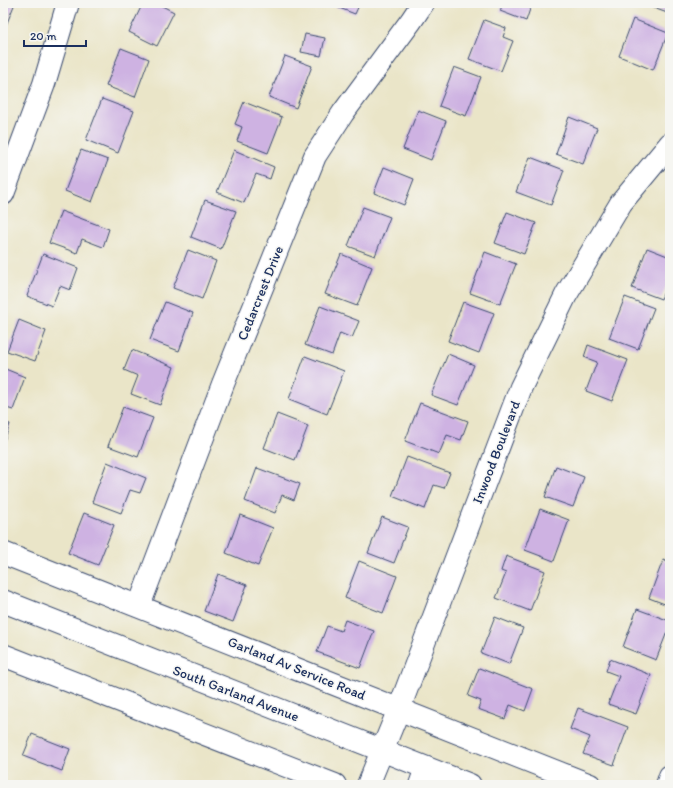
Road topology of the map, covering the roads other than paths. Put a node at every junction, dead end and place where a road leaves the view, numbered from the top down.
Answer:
1 (68, 3) edge
2 (423, 3) edge
3 (670, 144) edge
4 (3, 194) edge
5 (3, 553) edge
6 (3, 601) edge
7 (139, 606) junction
8 (3, 655) edge
9 (399, 709) junction
10 (382, 750) junction
11 (423, 776) edge
12 (670, 776) edge
13 (335, 785) edge
14 (368, 785) edge
15 (470, 785) edge
16 (590, 785) edge
17 (666, 785) edge

1 - 4 street
2 - 7 street, Cedarcrest Drive
3 - 9 street, Inwood Boulevard
5 - 7 street, Garland Av Service Road
6 - 10 street, South Garland Avenue
7 - 9 street, Garland Av Service Road
8 - 13 street
9 - 10 street, Inwood Boulevard
9 - 16 street, Garland Av Service Road
10 - 11 street, South Garland Avenue
10 - 14 street, Inwood Boulevard
11 - 15 street, South Garland Avenue
12 - 17 street

